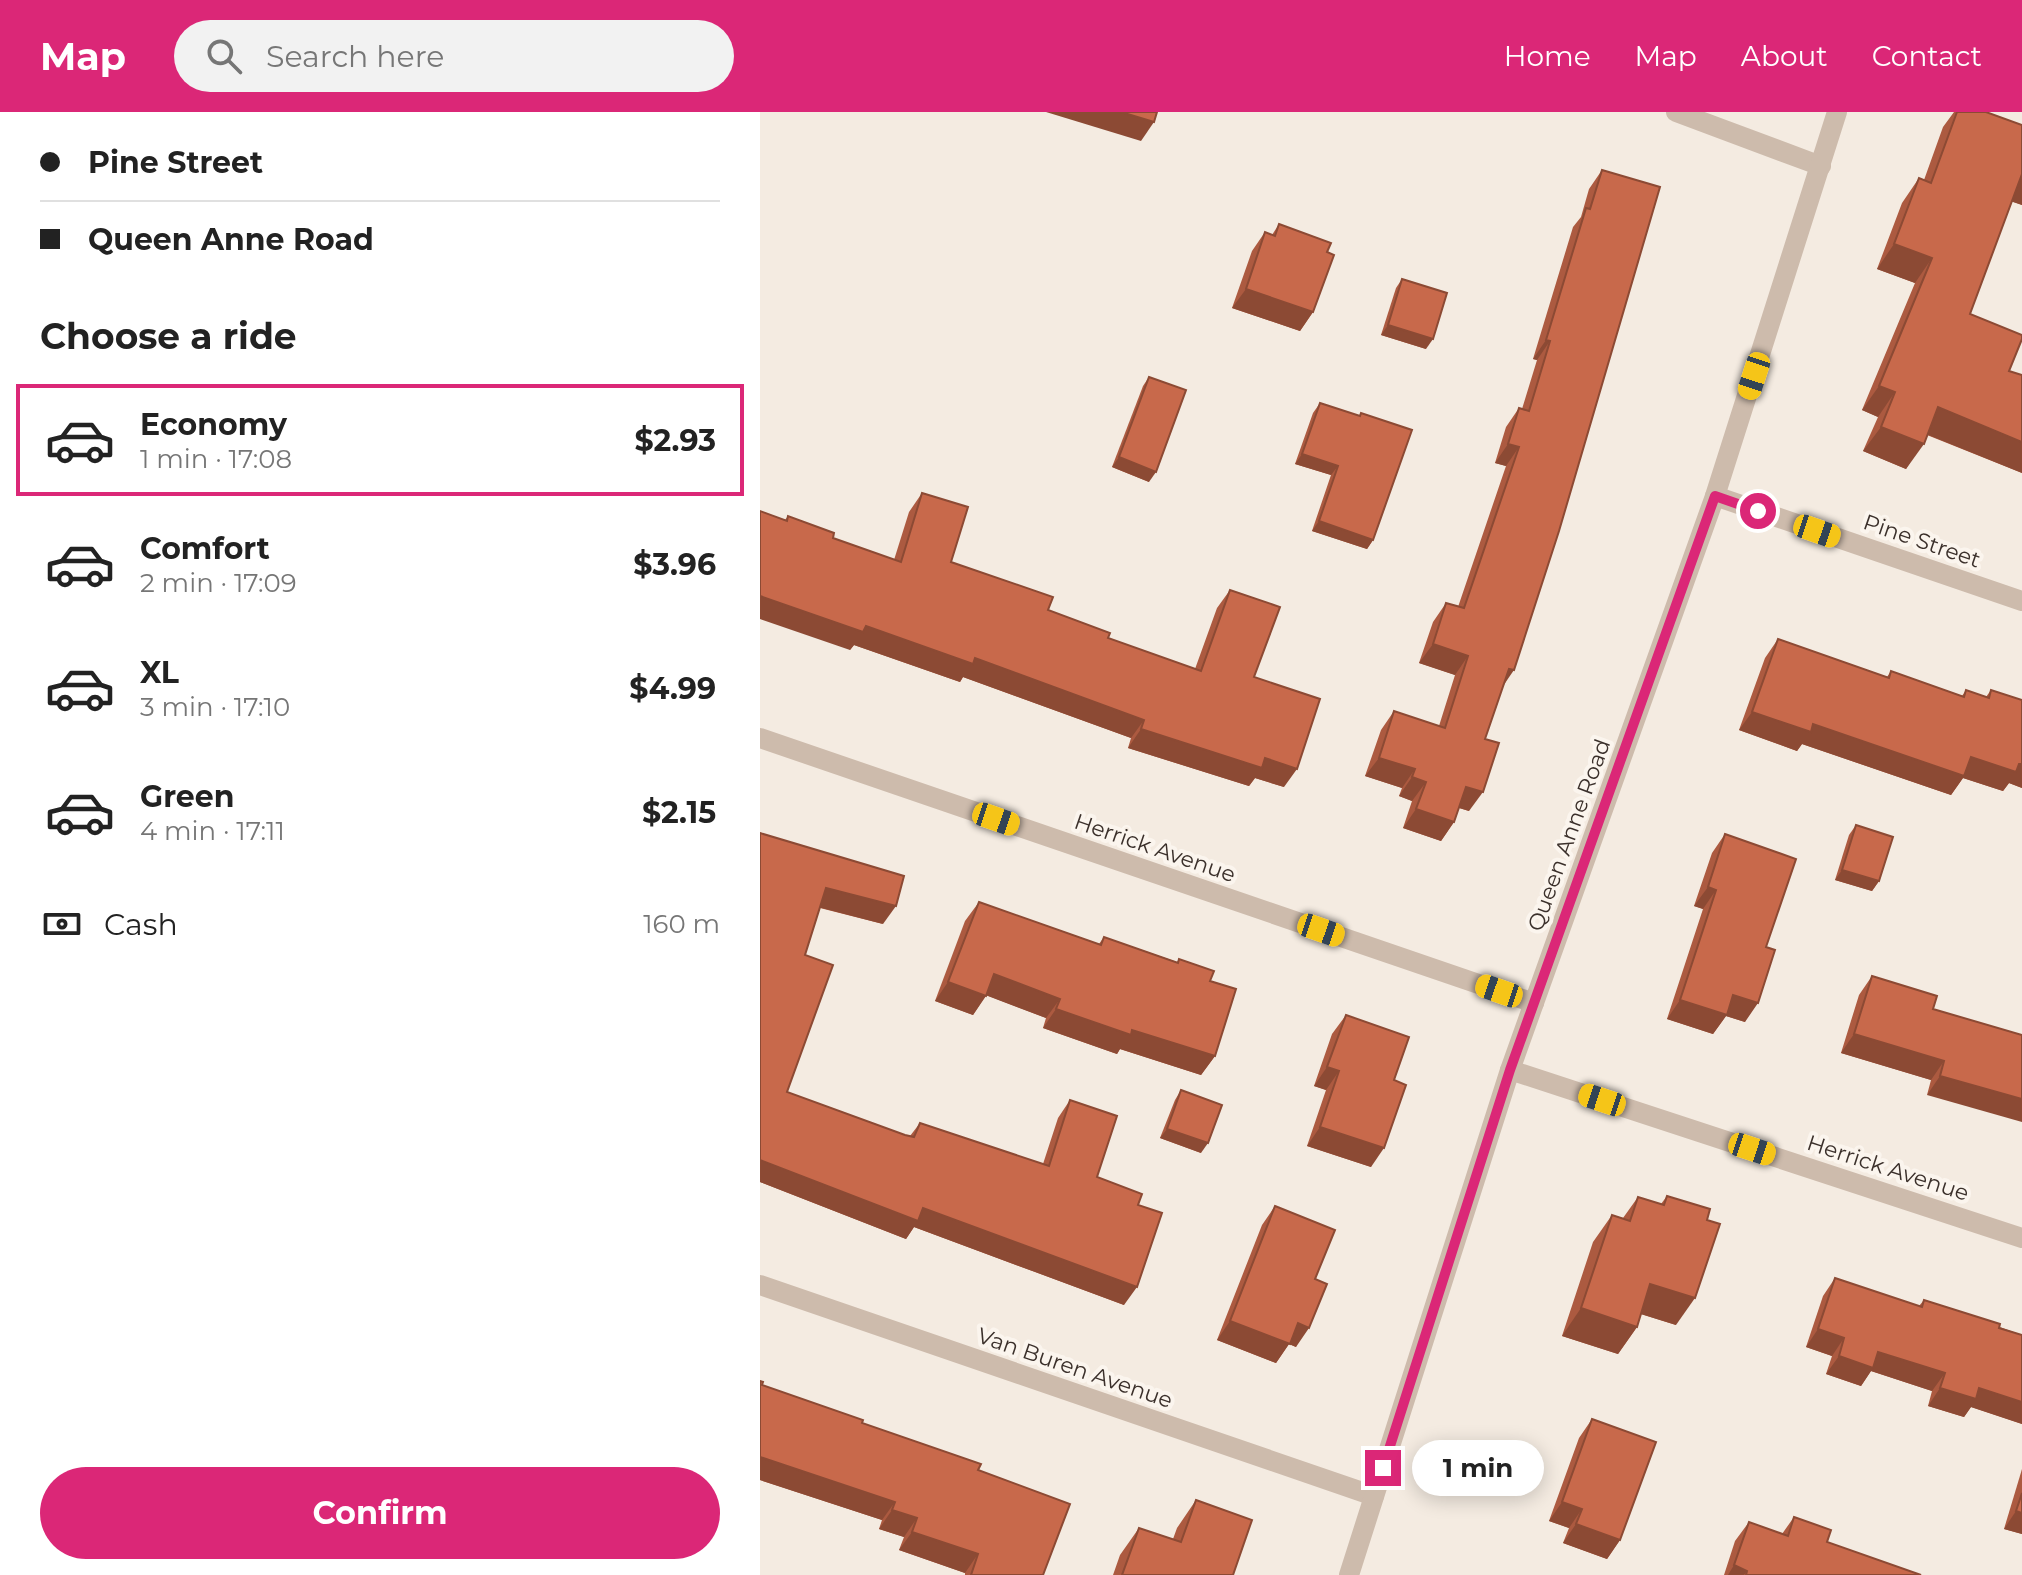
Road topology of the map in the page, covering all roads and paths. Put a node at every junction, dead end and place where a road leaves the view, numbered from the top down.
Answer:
1 (1676, 112) edge
2 (1837, 112) edge
3 (1821, 166) junction
4 (1715, 496) junction
5 (2022, 601) edge
6 (760, 738) edge
7 (1534, 1003) junction
8 (1510, 1070) junction
9 (2022, 1238) edge
10 (760, 1285) edge
11 (1374, 1496) junction
12 (1349, 1575) edge

1 - 3 street
2 - 3 street, Queen Anne Road
3 - 4 street, Queen Anne Road
4 - 5 street, Pine Street
4 - 7 street, Queen Anne Road
6 - 7 street, Herrick Avenue
7 - 8 street, Queen Anne Road
8 - 9 street, Herrick Avenue
8 - 11 street, Queen Anne Road
10 - 11 street, Van Buren Avenue
11 - 12 street, Queen Anne Road

